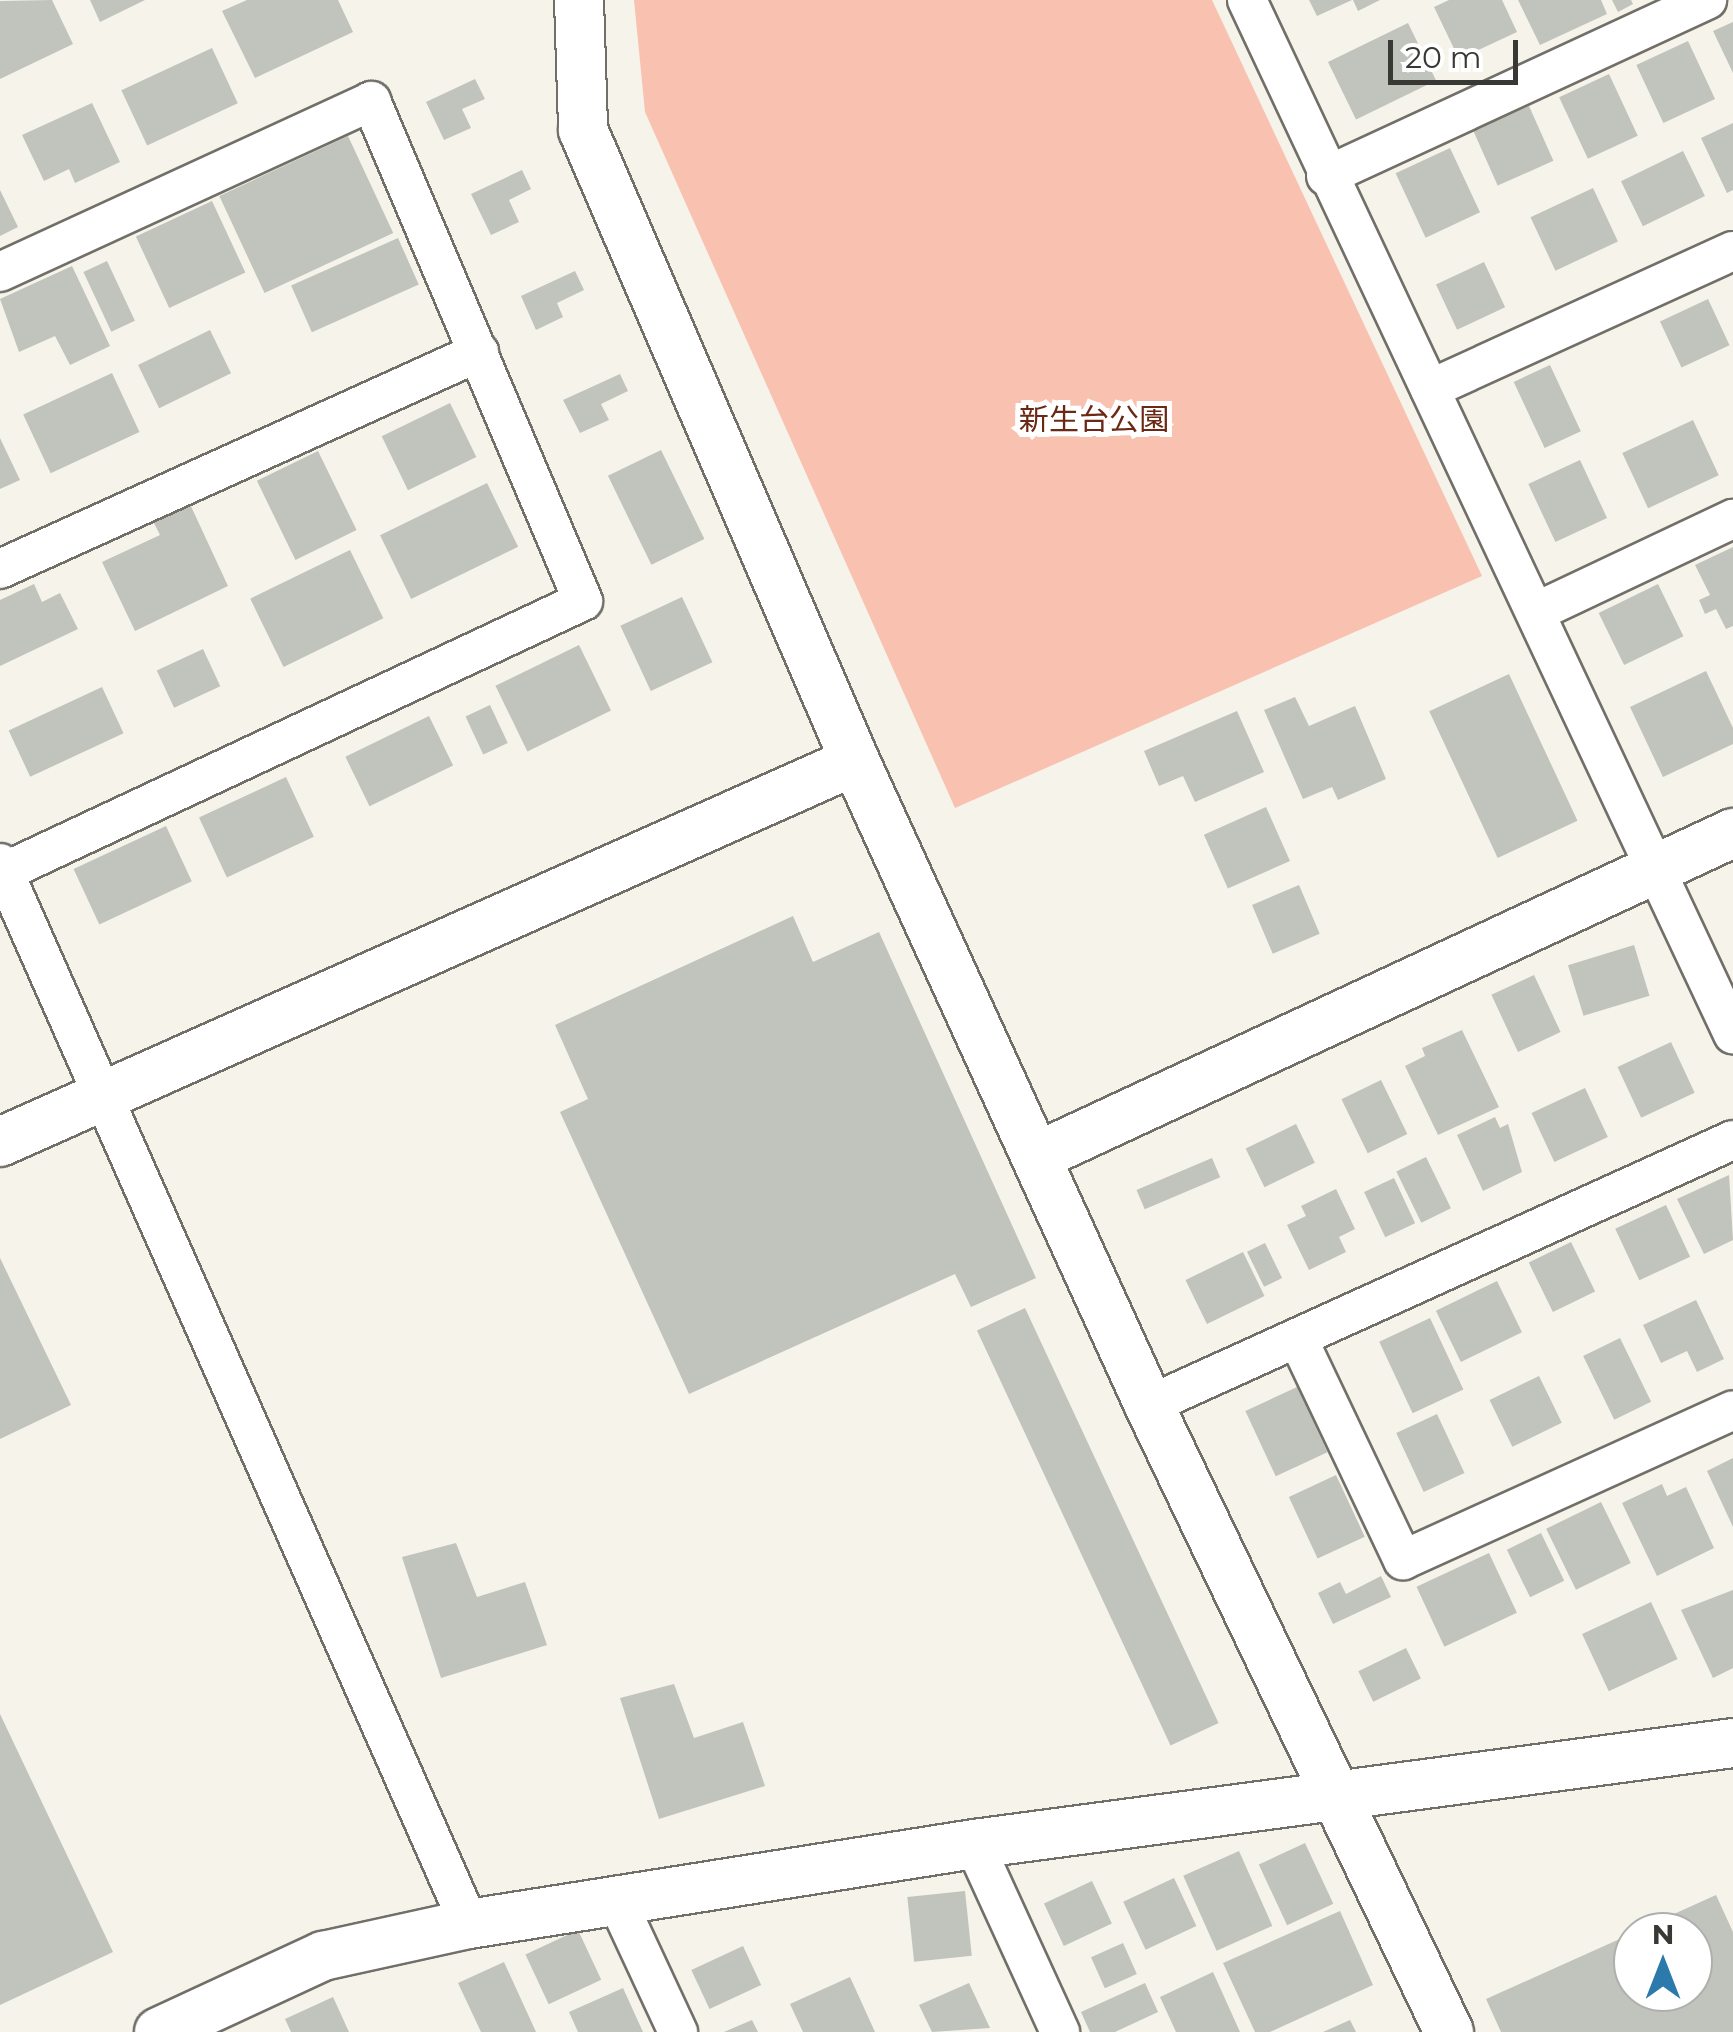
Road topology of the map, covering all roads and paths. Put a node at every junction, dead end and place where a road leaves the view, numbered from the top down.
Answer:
1 (579, 0) edge
2 (1247, 0) edge
3 (1707, 0) edge
4 (1326, 176) junction
5 (1733, 251) edge
6 (0, 272) edge
7 (479, 352) junction
8 (1430, 388) junction
9 (1733, 520) edge
10 (0, 568) edge
11 (1538, 611) junction
12 (855, 760) junction
13 (1733, 834) edge
14 (2, 867) edge
15 (1657, 868) junction
16 (1733, 1034) edge
17 (102, 1096) junction
18 (1733, 1140) edge
19 (0, 1142) edge
20 (1036, 1156) junction
21 (1298, 1338) junction
22 (1149, 1404) junction
23 (1733, 1410) edge
24 (1733, 1744) edge
25 (1341, 1796) junction
26 (974, 1844) junction
27 (616, 1899) junction
28 (469, 1924) junction
29 (159, 2032) edge
30 (678, 2032) edge
31 (1060, 2032) edge
32 (1449, 2032) edge

1 - 12 street
2 - 4 street
3 - 4 street
4 - 8 street
5 - 8 street
6 - 7 street
7 - 10 street
7 - 14 street
8 - 11 street
9 - 11 street
11 - 15 street
12 - 17 street
12 - 20 street
13 - 15 street
14 - 17 street
15 - 16 street
15 - 20 street
17 - 19 street
17 - 28 street
18 - 21 street
20 - 22 street
21 - 22 street
21 - 23 street
22 - 25 street
24 - 25 street
25 - 26 street
25 - 32 street
26 - 27 street
26 - 31 street
27 - 28 street
27 - 30 street
28 - 29 street

